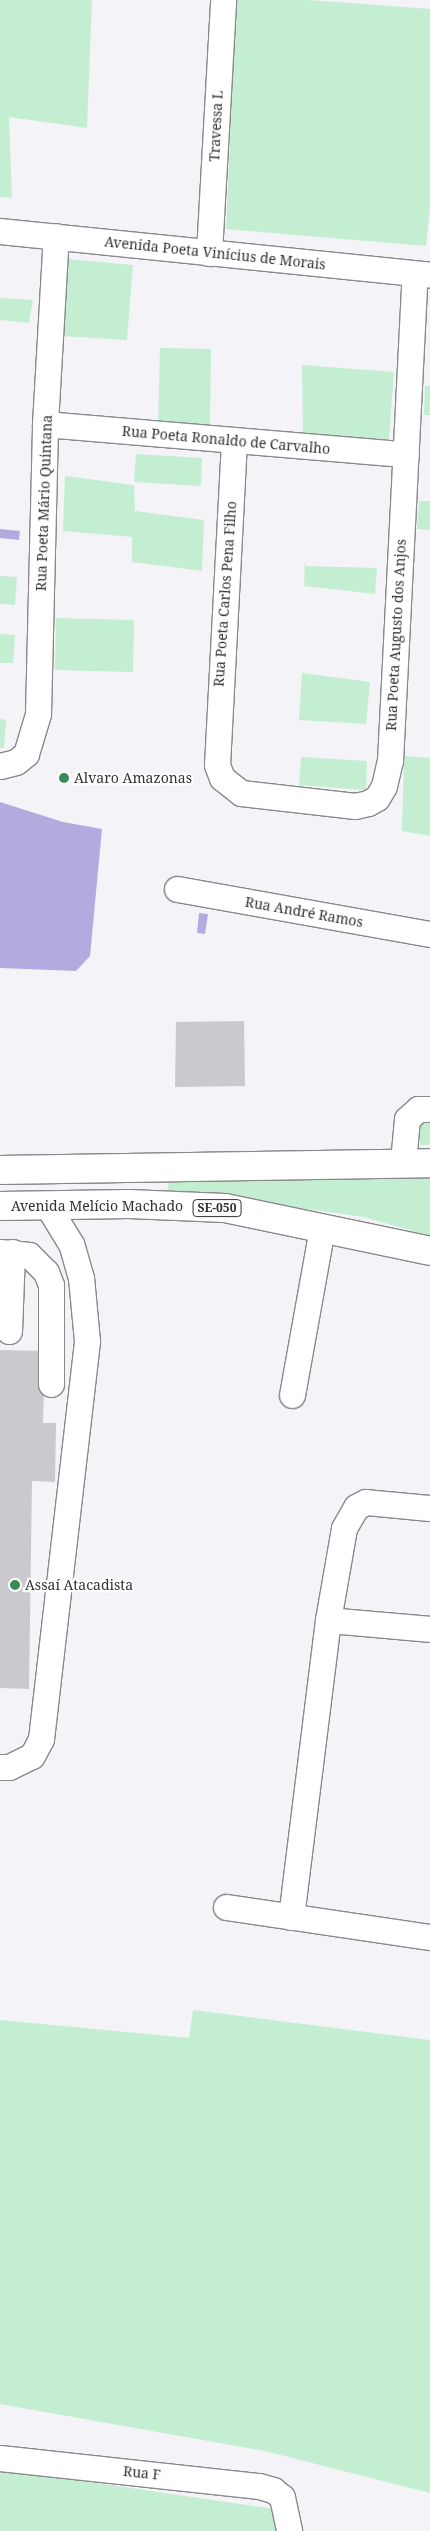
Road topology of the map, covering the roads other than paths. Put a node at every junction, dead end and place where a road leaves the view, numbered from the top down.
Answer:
1 (223, 0) edge
2 (0, 230) edge
3 (56, 236) junction
4 (209, 253) junction
5 (422, 275) edge
6 (46, 424) junction
7 (234, 441) junction
8 (406, 454) junction
9 (215, 747) joint
10 (8, 764) edge
11 (177, 889) dead end
12 (430, 934) edge
13 (430, 1109) edge
14 (403, 1162) junction
15 (430, 1163) edge
16 (0, 1170) edge
17 (47, 1205) junction
18 (0, 1206) edge
19 (322, 1228) junction
20 (430, 1251) edge
21 (6, 1252) edge
22 (8, 1331) dead end
23 (51, 1384) dead end
24 (292, 1395) dead end
25 (430, 1508) edge
26 (328, 1620) junction
27 (430, 1628) edge
28 (0, 1767) edge
29 (226, 1907) dead end
30 (291, 1917) junction
31 (430, 1937) edge
32 (0, 2458) edge
33 (289, 2531) edge

1 - 4 street, Travessa L
2 - 3 street, Avenida Poeta Vinícius de Morais
3 - 4 street, Avenida Poeta Vinícius de Morais
3 - 6 street, Rua Poeta Mário Quintana
4 - 5 street, Avenida Poeta Vinícius de Morais
5 - 8 street, Rua Poeta Augusto dos Anjos
6 - 7 street, Rua Poeta Ronaldo de Carvalho
6 - 10 street, Rua Poeta Mário Quintana
7 - 8 street, Rua Poeta Ronaldo de Carvalho
7 - 9 street, Rua Poeta Carlos Pena Filho
8 - 9 street, Rua Poeta Augusto dos Anjos
11 - 12 street, Rua André Ramos
13 - 14 street
14 - 15 main road
14 - 16 main road
17 - 18 main road, Avenida Melício Machado / SE-050
17 - 19 main road, Avenida Melício Machado / SE-050
17 - 28 street
19 - 20 main road, Avenida Melício Machado / SE-050
19 - 24 street
21 - 22 street
21 - 23 street
25 - 26 street
26 - 27 street
26 - 30 street
29 - 30 street
30 - 31 street
32 - 33 street, Rua F

